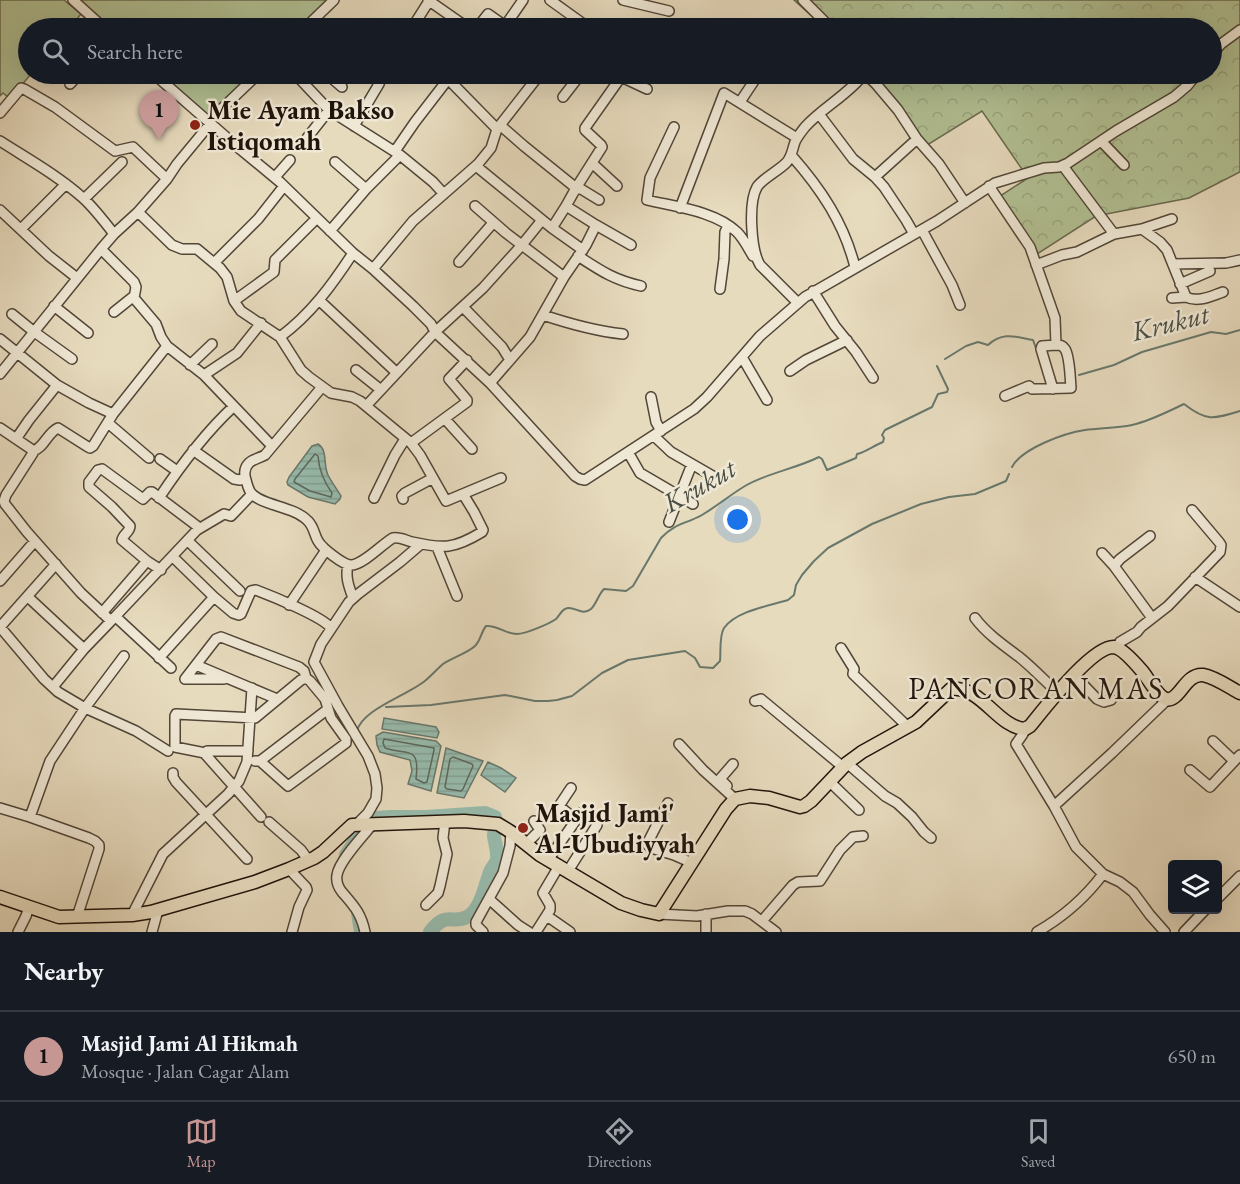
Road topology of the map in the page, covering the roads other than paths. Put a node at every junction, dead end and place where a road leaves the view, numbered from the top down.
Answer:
1 (73, 0) edge
2 (334, 0) edge
3 (523, 0) edge
4 (550, 0) edge
5 (623, 0) edge
6 (803, 0) edge
7 (433, 2) edge
8 (653, 4) edge
9 (669, 11) dead end
10 (93, 18) edge
11 (317, 18) edge
12 (420, 18) edge
13 (455, 18) edge
14 (512, 18) edge
15 (575, 18) edge
16 (821, 18) edge
17 (1240, 30) edge
18 (1222, 43) edge
19 (165, 84) edge
20 (247, 84) edge
21 (305, 84) edge
22 (339, 84) edge
23 (379, 84) edge
24 (444, 84) edge
25 (458, 84) edge
26 (532, 84) edge
27 (573, 84) edge
28 (612, 84) edge
29 (637, 84) edge
30 (752, 84) edge
31 (854, 84) edge
32 (876, 84) edge
33 (1189, 84) edge
34 (342, 87) dead end
35 (647, 89) dead end
36 (562, 97) dead end
37 (740, 102) junction
38 (329, 110) junction
39 (0, 113) edge
40 (819, 114) junction
41 (210, 124) junction
42 (354, 126) junction
43 (498, 127) junction
44 (674, 127) dead end
45 (307, 138) dead end
46 (797, 138) junction
47 (917, 140) junction
48 (0, 141) edge
49 (1101, 141) junction
50 (397, 153) junction
51 (791, 155) junction
52 (290, 160) dead end
53 (122, 162) dead end
54 (335, 162) dead end
55 (592, 164) junction
56 (1124, 165) dead end
57 (476, 166) junction
58 (1063, 166) junction
59 (275, 177) junction
60 (875, 177) junction
61 (167, 179) junction
62 (66, 183) junction
63 (284, 186) junction
64 (617, 186) dead end
65 (989, 186) junction
66 (576, 188) junction
67 (366, 189) junction
68 (443, 194) junction
69 (84, 199) junction
70 (599, 200) dead end
71 (965, 203) junction
72 (475, 206) dead end
73 (566, 206) junction
74 (680, 208) junction
75 (0, 210) edge
76 (138, 212) junction
77 (317, 218) junction
78 (1172, 219) dead end
79 (542, 220) junction
80 (493, 223) junction
81 (596, 225) junction
82 (728, 225) junction
83 (552, 228) junction
84 (21, 229) junction
85 (1142, 229) junction
86 (330, 231) junction
87 (918, 232) junction
88 (114, 234) junction
89 (1114, 234) junction
90 (630, 244) dead end
91 (521, 246) junction
92 (101, 249) junction
93 (353, 253) junction
94 (580, 253) junction
95 (757, 260) junction
96 (1240, 260) edge
97 (459, 262) dead end
98 (214, 263) junction
99 (1173, 264) junction
100 (1036, 265) junction
101 (855, 267) junction
102 (373, 269) junction
103 (1210, 271) dead end
104 (564, 277) junction
105 (77, 278) junction
106 (1180, 284) junction
107 (641, 286) dead end
108 (720, 289) dead end
109 (813, 291) junction
110 (1223, 292) dead end
111 (134, 296) junction
112 (1186, 297) junction
113 (1172, 298) dead end
114 (234, 301) junction
115 (320, 301) junction
116 (797, 302) junction
117 (960, 305) dead end
118 (54, 306) junction
119 (463, 307) junction
120 (114, 312) dead end
121 (12, 314) dead end
122 (543, 315) junction
123 (261, 323) junction
124 (33, 331) junction
125 (435, 332) junction
126 (88, 333) dead end
127 (623, 334) dead end
128 (280, 337) junction
129 (0, 339) edge
130 (847, 340) junction
131 (212, 344) dead end
132 (1056, 345) junction
133 (167, 346) junction
134 (17, 353) junction
135 (742, 357) junction
136 (72, 359) dead end
137 (467, 360) junction
138 (510, 360) junction
139 (190, 365) junction
140 (356, 370) dead end
141 (790, 371) dead end
142 (397, 373) junction
143 (0, 374) edge
144 (204, 375) junction
145 (873, 378) dead end
146 (490, 383) junction
147 (57, 385) junction
148 (322, 387) junction
149 (1053, 389) junction
150 (381, 390) junction
151 (1005, 396) dead end
152 (651, 397) dead end
153 (767, 400) dead end
154 (366, 406) junction
155 (233, 407) junction
156 (111, 418) junction
157 (445, 419) junction
158 (1, 431) edge
159 (657, 433) junction
160 (16, 439) junction
161 (408, 441) junction
162 (272, 446) junction
163 (472, 449) dead end
164 (193, 450) junction
165 (33, 452) junction
166 (628, 452) junction
167 (149, 458) dead end
168 (160, 459) dead end
169 (692, 464) junction
170 (177, 471) junction
171 (245, 478) junction
172 (433, 478) junction
173 (501, 478) dead end
174 (716, 478) dead end
175 (252, 494) junction
176 (463, 494) junction
177 (679, 496) junction
178 (159, 498) junction
179 (374, 498) dead end
180 (403, 499) dead end
181 (2, 503) edge
182 (693, 504) dead end
183 (1192, 510) dead end
184 (669, 522) dead end
185 (197, 530) junction
186 (1150, 536) dead end
187 (34, 541) junction
188 (188, 541) junction
189 (421, 544) junction
190 (437, 547) junction
191 (326, 550) junction
192 (1102, 553) dead end
193 (172, 557) junction
194 (147, 561) junction
195 (56, 564) junction
196 (348, 565) junction
197 (1114, 566) junction
198 (161, 570) junction
199 (1195, 577) junction
200 (0, 581) edge
201 (240, 591) dead end
202 (458, 596) dead end
203 (28, 597) junction
204 (214, 597) junction
205 (353, 598) junction
206 (289, 605) junction
207 (1240, 607) edge
208 (102, 613) junction
209 (975, 618) dead end
210 (1152, 618) junction
211 (114, 619) junction
212 (331, 628) junction
213 (1, 629) edge
214 (841, 648) dead end
215 (1117, 648) junction
216 (84, 649) junction
217 (124, 656) dead end
218 (159, 658) junction
219 (196, 665) junction
220 (171, 668) dead end
221 (1074, 675) junction
222 (306, 678) junction
223 (229, 679) junction
224 (53, 687) junction
225 (252, 688) junction
226 (1058, 692) junction
227 (1240, 693) edge
228 (277, 699) junction
229 (1168, 699) junction
230 (1111, 700) dead end
231 (756, 701) dead end
232 (85, 708) junction
233 (328, 709) junction
234 (250, 717) junction
235 (908, 727) junction
236 (1023, 729) junction
237 (1213, 741) dead end
238 (679, 744) dead end
239 (168, 751) dead end
240 (248, 752) junction
241 (205, 753) junction
242 (1237, 758) edge
243 (260, 761) junction
244 (247, 762) junction
245 (733, 764) dead end
246 (845, 765) junction
247 (1190, 770) dead end
248 (173, 773) dead end
249 (829, 781) junction
250 (235, 788) junction
251 (571, 788) dead end
252 (738, 798) junction
253 (668, 802) dead end
254 (1054, 806) junction
255 (0, 808) edge
256 (859, 810) dead end
257 (206, 814) junction
258 (602, 815) dead end
259 (30, 817) junction
260 (576, 820) junction
261 (445, 821) junction
262 (534, 822) dead end
263 (364, 825) junction
264 (597, 825) dead end
265 (511, 832) junction
266 (863, 836) dead end
267 (931, 838) dead end
268 (526, 844) junction
269 (247, 859) dead end
270 (309, 861) junction
271 (692, 862) junction
272 (558, 866) junction
273 (289, 869) junction
274 (1103, 874) junction
275 (1240, 876) edge
276 (1222, 894) edge
277 (0, 897) edge
278 (489, 899) junction
279 (426, 905) dead end
280 (28, 907) junction
281 (158, 910) junction
282 (659, 914) junction
283 (706, 914) junction
284 (1200, 914) edge
285 (132, 915) junction
286 (547, 916) junction
287 (77, 917) junction
288 (762, 921) junction
289 (18, 932) edge
290 (152, 932) edge
291 (292, 932) edge
292 (365, 932) edge
293 (483, 932) edge
294 (529, 932) edge
295 (536, 932) edge
296 (570, 932) edge
297 (706, 932) edge
298 (776, 932) edge
299 (1037, 932) edge
300 (1165, 932) edge
301 (1184, 932) edge

1 - 10 street
2 - 11 street
3 - 14 street
4 - 15 street
5 - 8 street
6 - 16 street
7 - 12 street
7 - 13 street
8 - 9 street
17 - 18 street
19 - 41 street
20 - 41 street
21 - 38 street
22 - 34 street
23 - 42 street
24 - 50 street
25 - 43 street
26 - 43 street
27 - 36 street
28 - 55 street
29 - 35 street
30 - 37 street
31 - 40 street
32 - 47 street
33 - 49 street
37 - 46 street
37 - 74 street
38 - 42 street
38 - 45 street
39 - 61 street
40 - 46 street
40 - 60 street
41 - 59 street
41 - 61 street
42 - 50 street
43 - 57 street
43 - 66 street
44 - 74 street
46 - 51 street
47 - 60 street
47 - 71 street
48 - 62 street
49 - 56 street
49 - 58 street
50 - 67 street
50 - 68 street
51 - 95 street
51 - 101 street
52 - 59 street
53 - 69 street
54 - 67 street
55 - 64 street
55 - 66 street
57 - 68 street
57 - 79 street
58 - 65 street
58 - 89 street
59 - 63 street
60 - 87 street
61 - 76 street
62 - 69 street
62 - 84 street
63 - 77 street
63 - 98 street
65 - 71 street
65 - 100 street
66 - 70 street
66 - 73 street
67 - 86 street
68 - 102 street
69 - 88 street
71 - 87 street
72 - 80 street
73 - 81 street
73 - 83 street
74 - 82 street
75 - 84 street
76 - 88 street
76 - 98 street
77 - 86 street
77 - 114 street
78 - 85 street
79 - 83 street
79 - 91 street
80 - 91 street
80 - 97 street
81 - 90 street
81 - 94 street
82 - 95 street
82 - 108 street
83 - 94 street
84 - 105 street
85 - 89 street
85 - 99 street
86 - 93 street
87 - 101 street
87 - 117 street
88 - 92 street
89 - 100 street
91 - 104 street
91 - 119 street
92 - 105 street
92 - 111 street
93 - 102 street
93 - 115 street
94 - 104 street
94 - 107 street
95 - 116 street
96 - 99 street
98 - 114 street
99 - 106 street
100 - 132 street
101 - 109 street
102 - 125 street
103 - 106 street
104 - 122 street
105 - 118 street
106 - 112 street
109 - 116 street
109 - 130 street
110 - 112 street
111 - 120 street
111 - 133 street
112 - 113 street
114 - 123 street
115 - 128 street
115 - 142 street
116 - 135 street
118 - 124 street
118 - 126 street
119 - 125 street
119 - 138 street
121 - 124 street
122 - 127 street
122 - 138 street
123 - 128 street
123 - 144 street
124 - 134 street
124 - 136 street
125 - 137 street
125 - 142 street
128 - 148 street
129 - 134 street
130 - 141 street
130 - 145 street
131 - 139 street
132 - 149 street
132 - 149 street
133 - 139 street
133 - 156 street
134 - 143 street
134 - 147 street
135 - 153 street
135 - 159 street
137 - 146 street
137 - 157 street
138 - 146 street
139 - 144 street
140 - 150 street
142 - 150 street
144 - 155 street
146 - 166 street
147 - 156 street
147 - 160 street
148 - 154 street
148 - 162 street
149 - 151 street
150 - 154 street
152 - 159 street
154 - 161 street
155 - 162 street
155 - 164 street
156 - 165 street
156 - 167 street
157 - 161 street
157 - 163 street
158 - 160 street
159 - 166 street
159 - 169 street
160 - 165 street
161 - 172 street
161 - 179 street
162 - 171 street
164 - 170 street
164 - 171 street
165 - 181 street
166 - 177 street
168 - 170 street
169 - 174 street
169 - 177 street
170 - 178 street
171 - 175 street
172 - 176 street
172 - 180 street
173 - 176 street
175 - 185 street
175 - 191 street
176 - 190 street
177 - 182 street
177 - 184 street
178 - 185 street
178 - 194 street
181 - 187 street
183 - 199 street
185 - 188 street
186 - 197 street
187 - 195 street
187 - 200 street
188 - 193 street
188 - 201 street
189 - 190 street
189 - 196 street
189 - 205 street
190 - 202 street
191 - 196 street
191 - 206 street
192 - 197 street
193 - 198 street
193 - 204 street
194 - 198 street
194 - 208 street
195 - 203 street
195 - 208 street
196 - 205 street
197 - 210 street
198 - 211 street
199 - 207 street
199 - 210 street
203 - 213 street
203 - 216 street
204 - 206 street
204 - 218 street
205 - 212 street
206 - 212 street
208 - 211 street
209 - 226 street
210 - 215 street
211 - 216 street
211 - 218 street
212 - 263 street
213 - 224 street
214 - 235 street
215 - 221 main road
215 - 229 main road
216 - 224 street
217 - 232 street
218 - 220 street
219 - 222 street
219 - 223 street
219 - 223 street
221 - 226 main road
221 - 230 street
222 - 228 street
222 - 233 street
223 - 225 street
224 - 232 street
225 - 228 street
225 - 234 street
226 - 236 main road
227 - 229 main road
228 - 234 street
229 - 254 street
231 - 246 street
232 - 239 street
232 - 259 street
233 - 243 street
233 - 243 street
234 - 240 street
234 - 241 street
235 - 236 main road
235 - 246 main road
236 - 254 street
237 - 242 street
238 - 252 street
240 - 241 street
240 - 244 street
241 - 250 street
242 - 247 street
243 - 244 street
244 - 250 street
245 - 252 street
246 - 249 main road
246 - 267 street
248 - 257 street
249 - 252 main road
249 - 256 street
250 - 257 street
250 - 270 street
251 - 260 street
252 - 271 main road
253 - 271 street
254 - 274 street
255 - 259 street
257 - 269 street
257 - 285 street
258 - 260 street
259 - 287 street
260 - 272 street
261 - 263 main road
261 - 265 main road
261 - 279 street
262 - 268 street
263 - 270 main road
263 - 292 street
264 - 272 street
265 - 268 main road
265 - 278 street
266 - 288 street
268 - 272 main road
270 - 273 main road
271 - 282 main road
272 - 282 main road
272 - 286 street
273 - 281 main road
273 - 291 street
274 - 299 street
274 - 300 street
275 - 276 street
277 - 280 main road
278 - 293 street
278 - 294 street
280 - 287 main road
280 - 289 street
281 - 285 main road
281 - 290 street
282 - 283 street
283 - 288 street
283 - 297 street
284 - 301 street
285 - 287 main road
286 - 295 street
286 - 296 street
288 - 298 street

